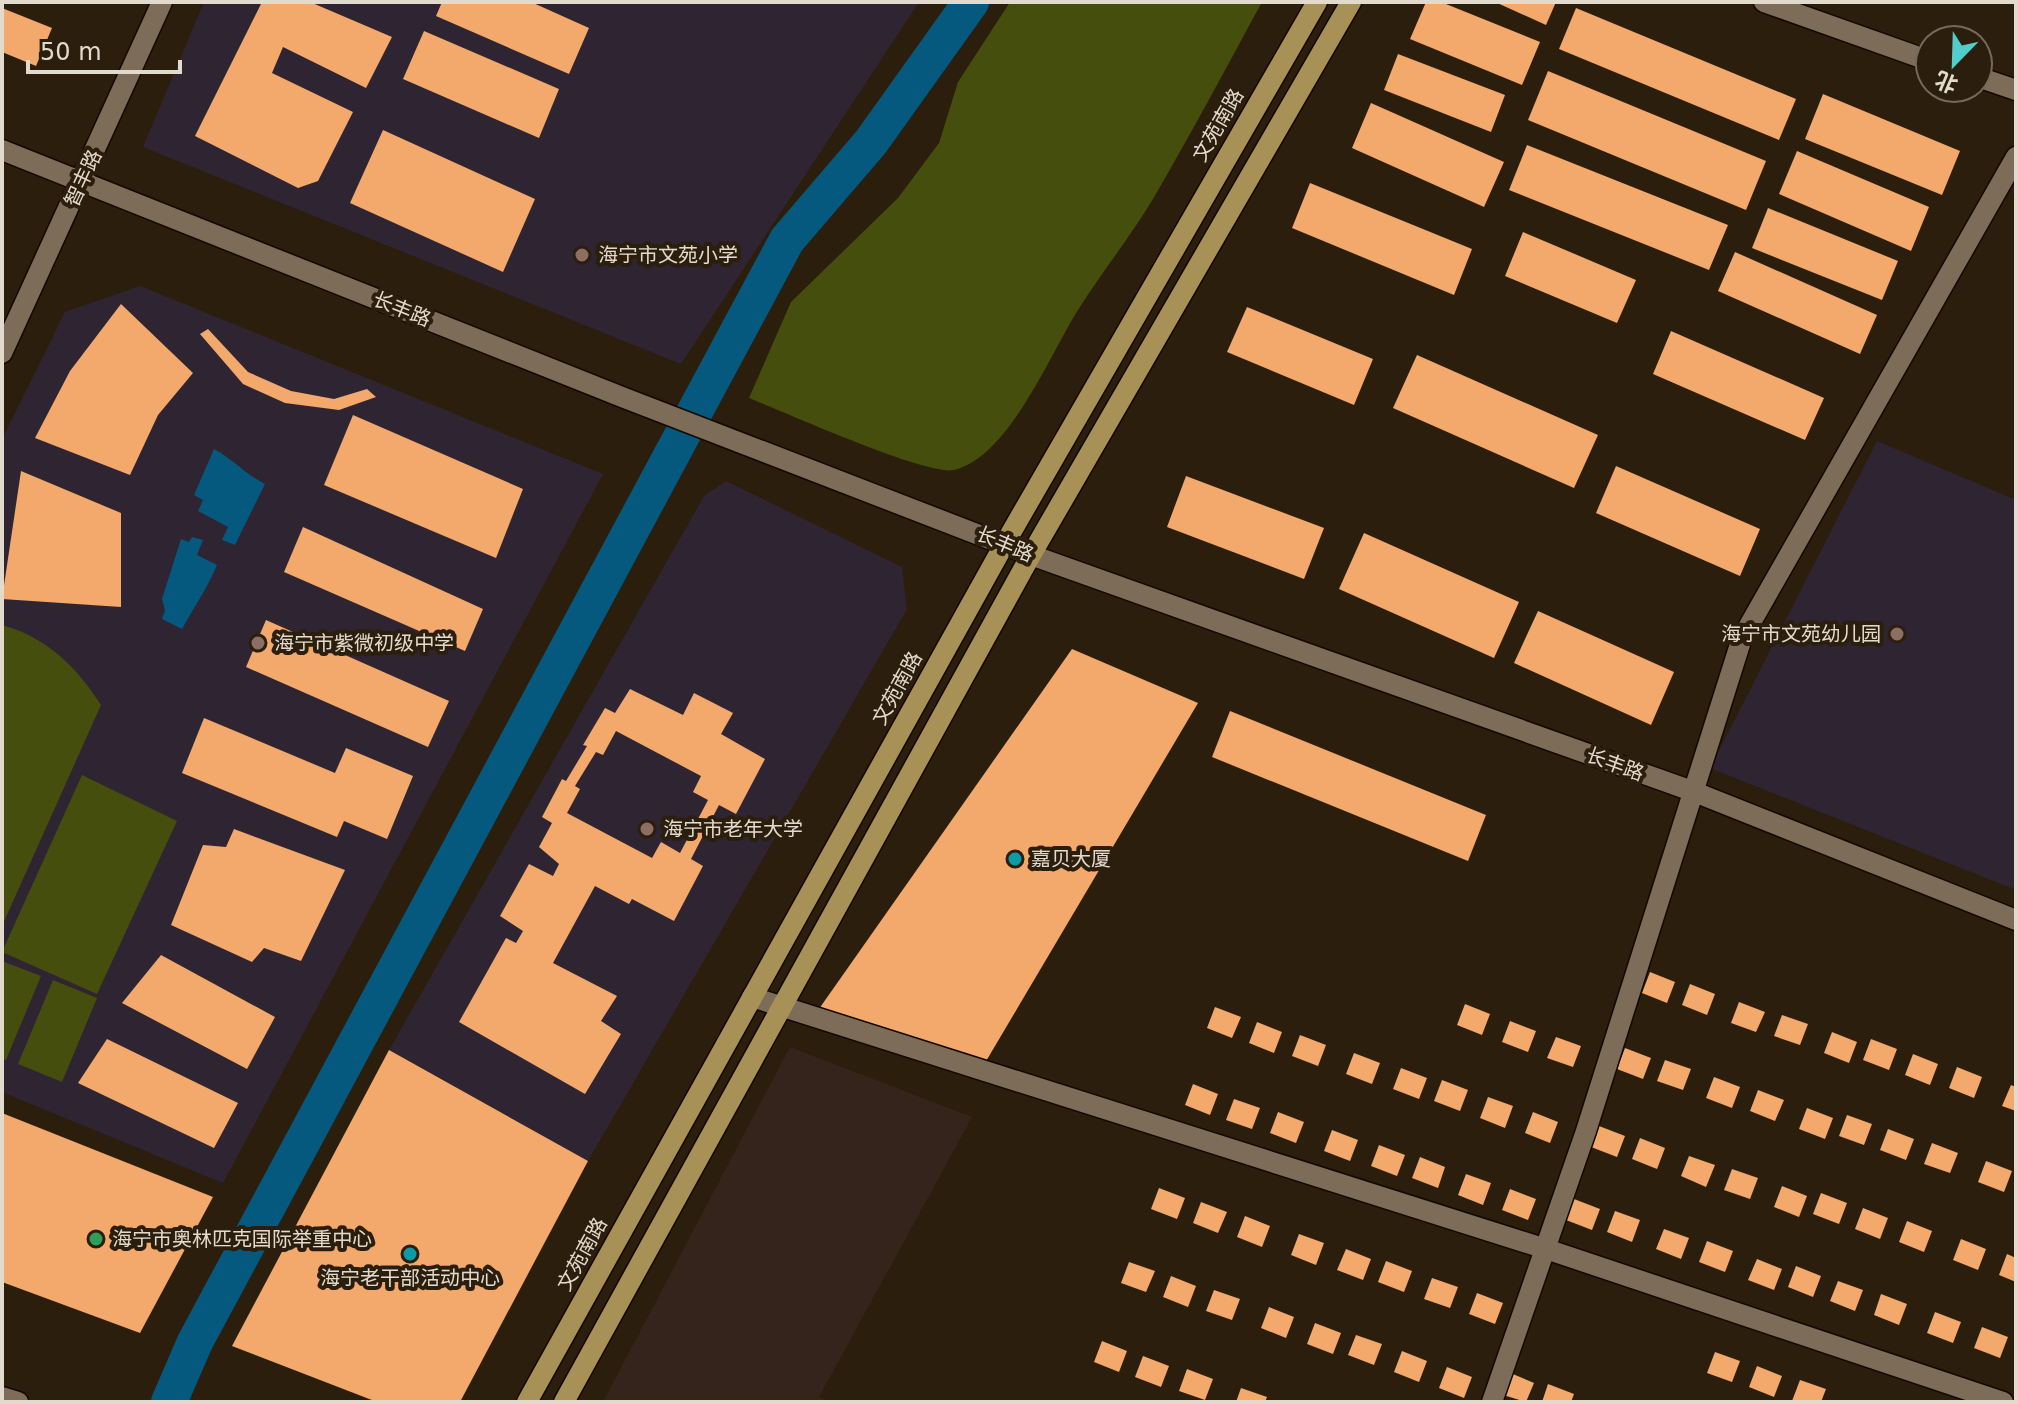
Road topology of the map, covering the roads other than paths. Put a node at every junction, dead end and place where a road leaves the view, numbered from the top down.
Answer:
1 (162, 2) edge
2 (1317, 2) edge
3 (1351, 2) edge
4 (1764, 2) edge
5 (1914, 55) edge
6 (1994, 82) edge
7 (2016, 90) edge
8 (2, 150) edge
9 (2016, 157) edge
10 (82, 181) junction
11 (2, 353) edge
12 (1005, 543) junction
13 (1031, 555) junction
14 (1692, 791) junction
15 (2016, 920) edge
16 (752, 997) junction
17 (782, 1006) junction
18 (1546, 1249) junction
19 (2, 1397) edge
20 (18, 1402) edge
21 (527, 1402) edge
22 (564, 1402) edge
23 (1492, 1402) edge
24 (2003, 1402) edge

1 - 10 street, 智丰路
2 - 12 main road, 文苑南路
3 - 13 main road
4 - 5 street
6 - 7 street
8 - 10 street, 长丰路
9 - 14 street
10 - 11 street, 智丰路
10 - 12 street, 长丰路
12 - 13 street, 长丰路
12 - 16 main road, 文苑南路
13 - 14 street, 长丰路
13 - 17 main road
14 - 15 street, 长丰路
14 - 18 street
16 - 17 street
16 - 21 main road, 文苑南路
17 - 18 street
17 - 22 main road
18 - 23 street
18 - 24 street
19 - 20 street

